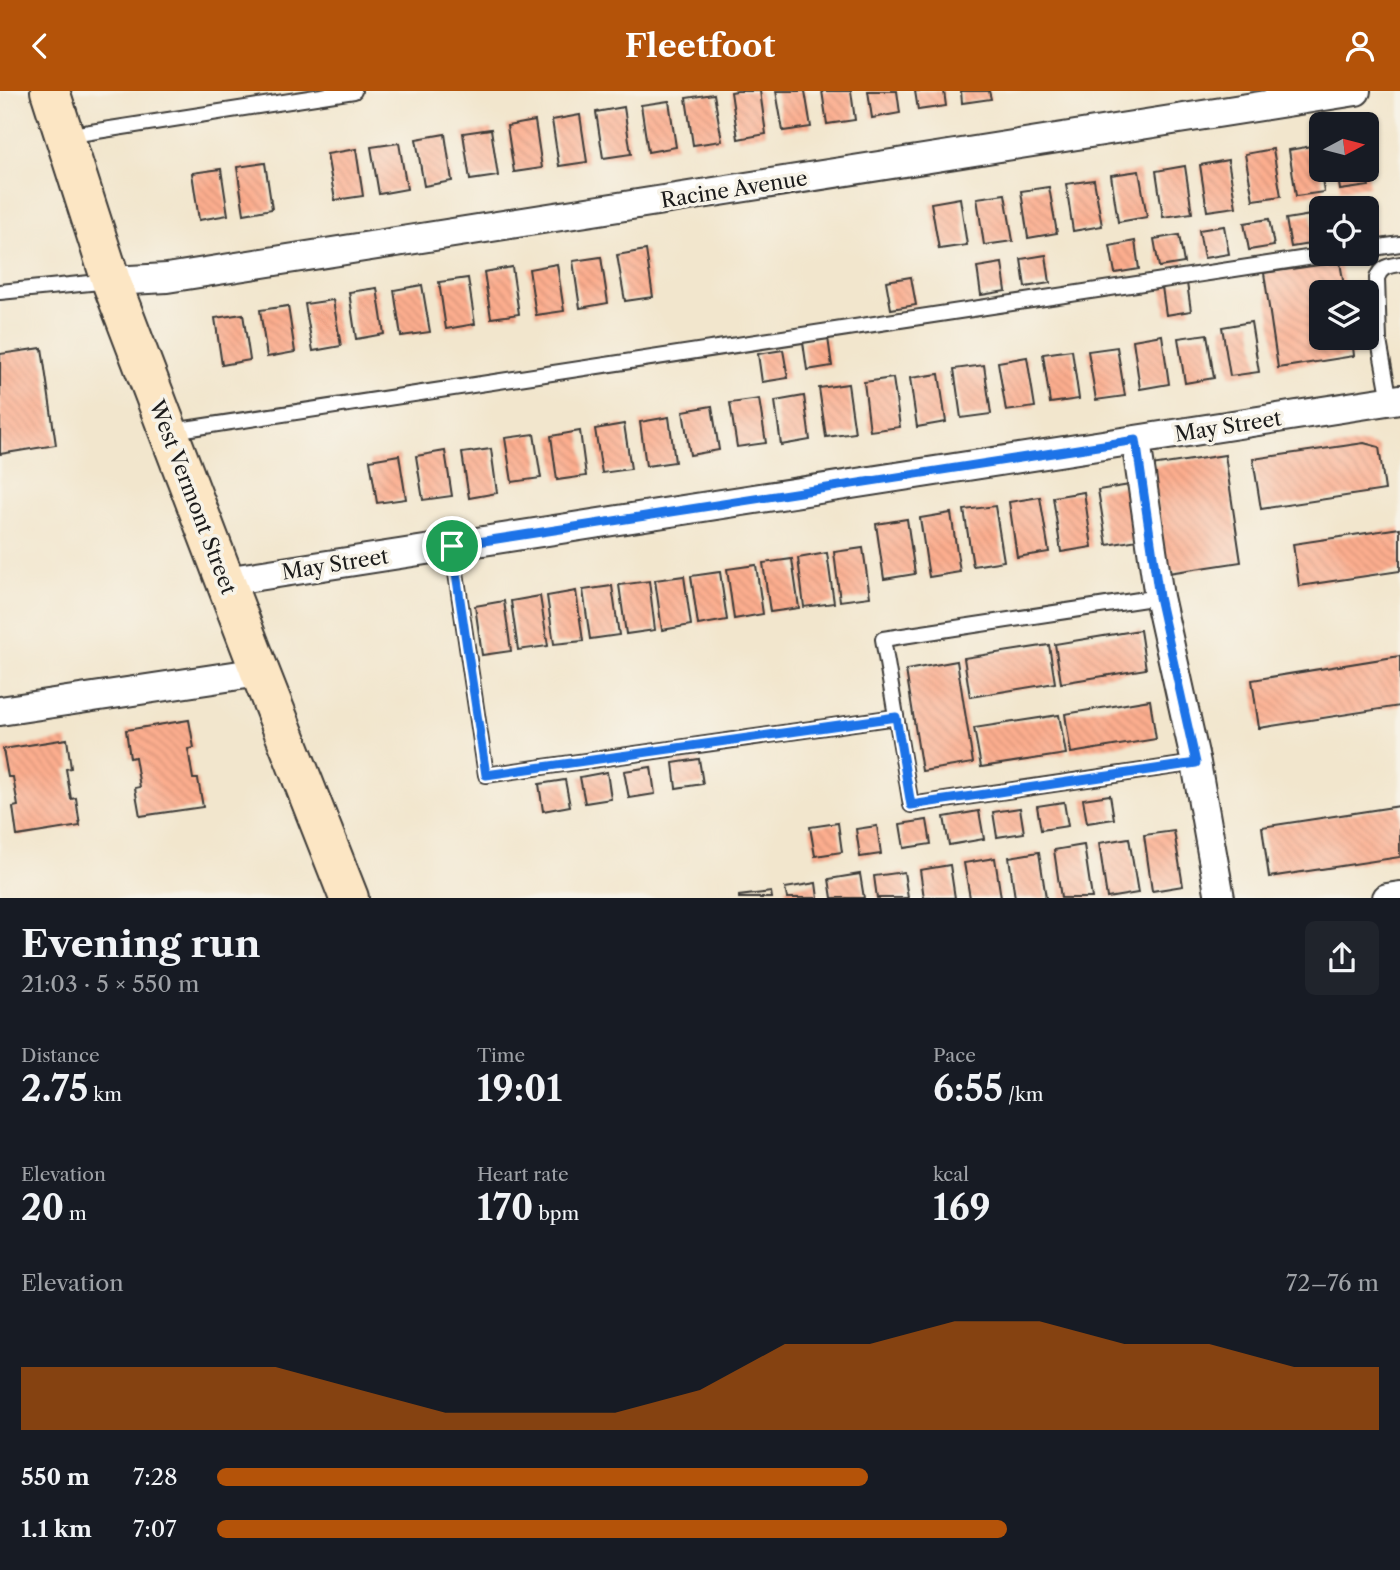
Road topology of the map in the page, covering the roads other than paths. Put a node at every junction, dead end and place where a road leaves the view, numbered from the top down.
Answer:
1 (50, 91) edge
2 (354, 91) edge
3 (1356, 91) edge
4 (63, 136) junction
5 (1400, 244) edge
6 (1379, 247) edge
7 (1309, 258) edge
8 (1400, 264) edge
9 (111, 281) junction
10 (0, 292) edge
11 (1395, 400) edge
12 (169, 432) junction
13 (1136, 440) junction
14 (452, 546) junction
15 (225, 582) junction
16 (1159, 597) junction
17 (260, 672) junction
18 (0, 711) edge
19 (896, 717) junction
20 (1196, 763) junction
21 (1400, 896) edge
22 (349, 898) edge
23 (1220, 898) edge
24 (1387, 898) edge

1 - 4 street, West Vermont Street
2 - 4 lane
3 - 9 street, Racine Avenue
4 - 9 street, West Vermont Street
5 - 6 lane
7 - 12 lane
8 - 11 lane
9 - 10 lane
9 - 12 street, West Vermont Street
11 - 13 street, May Street
12 - 15 street, West Vermont Street
13 - 14 street, May Street
13 - 16 street
14 - 15 street, May Street
14 - 19 lane
15 - 17 street, West Vermont Street
16 - 19 lane
16 - 20 street
17 - 18 street
17 - 22 street, West Vermont Street
19 - 20 lane
20 - 23 street
21 - 24 street

